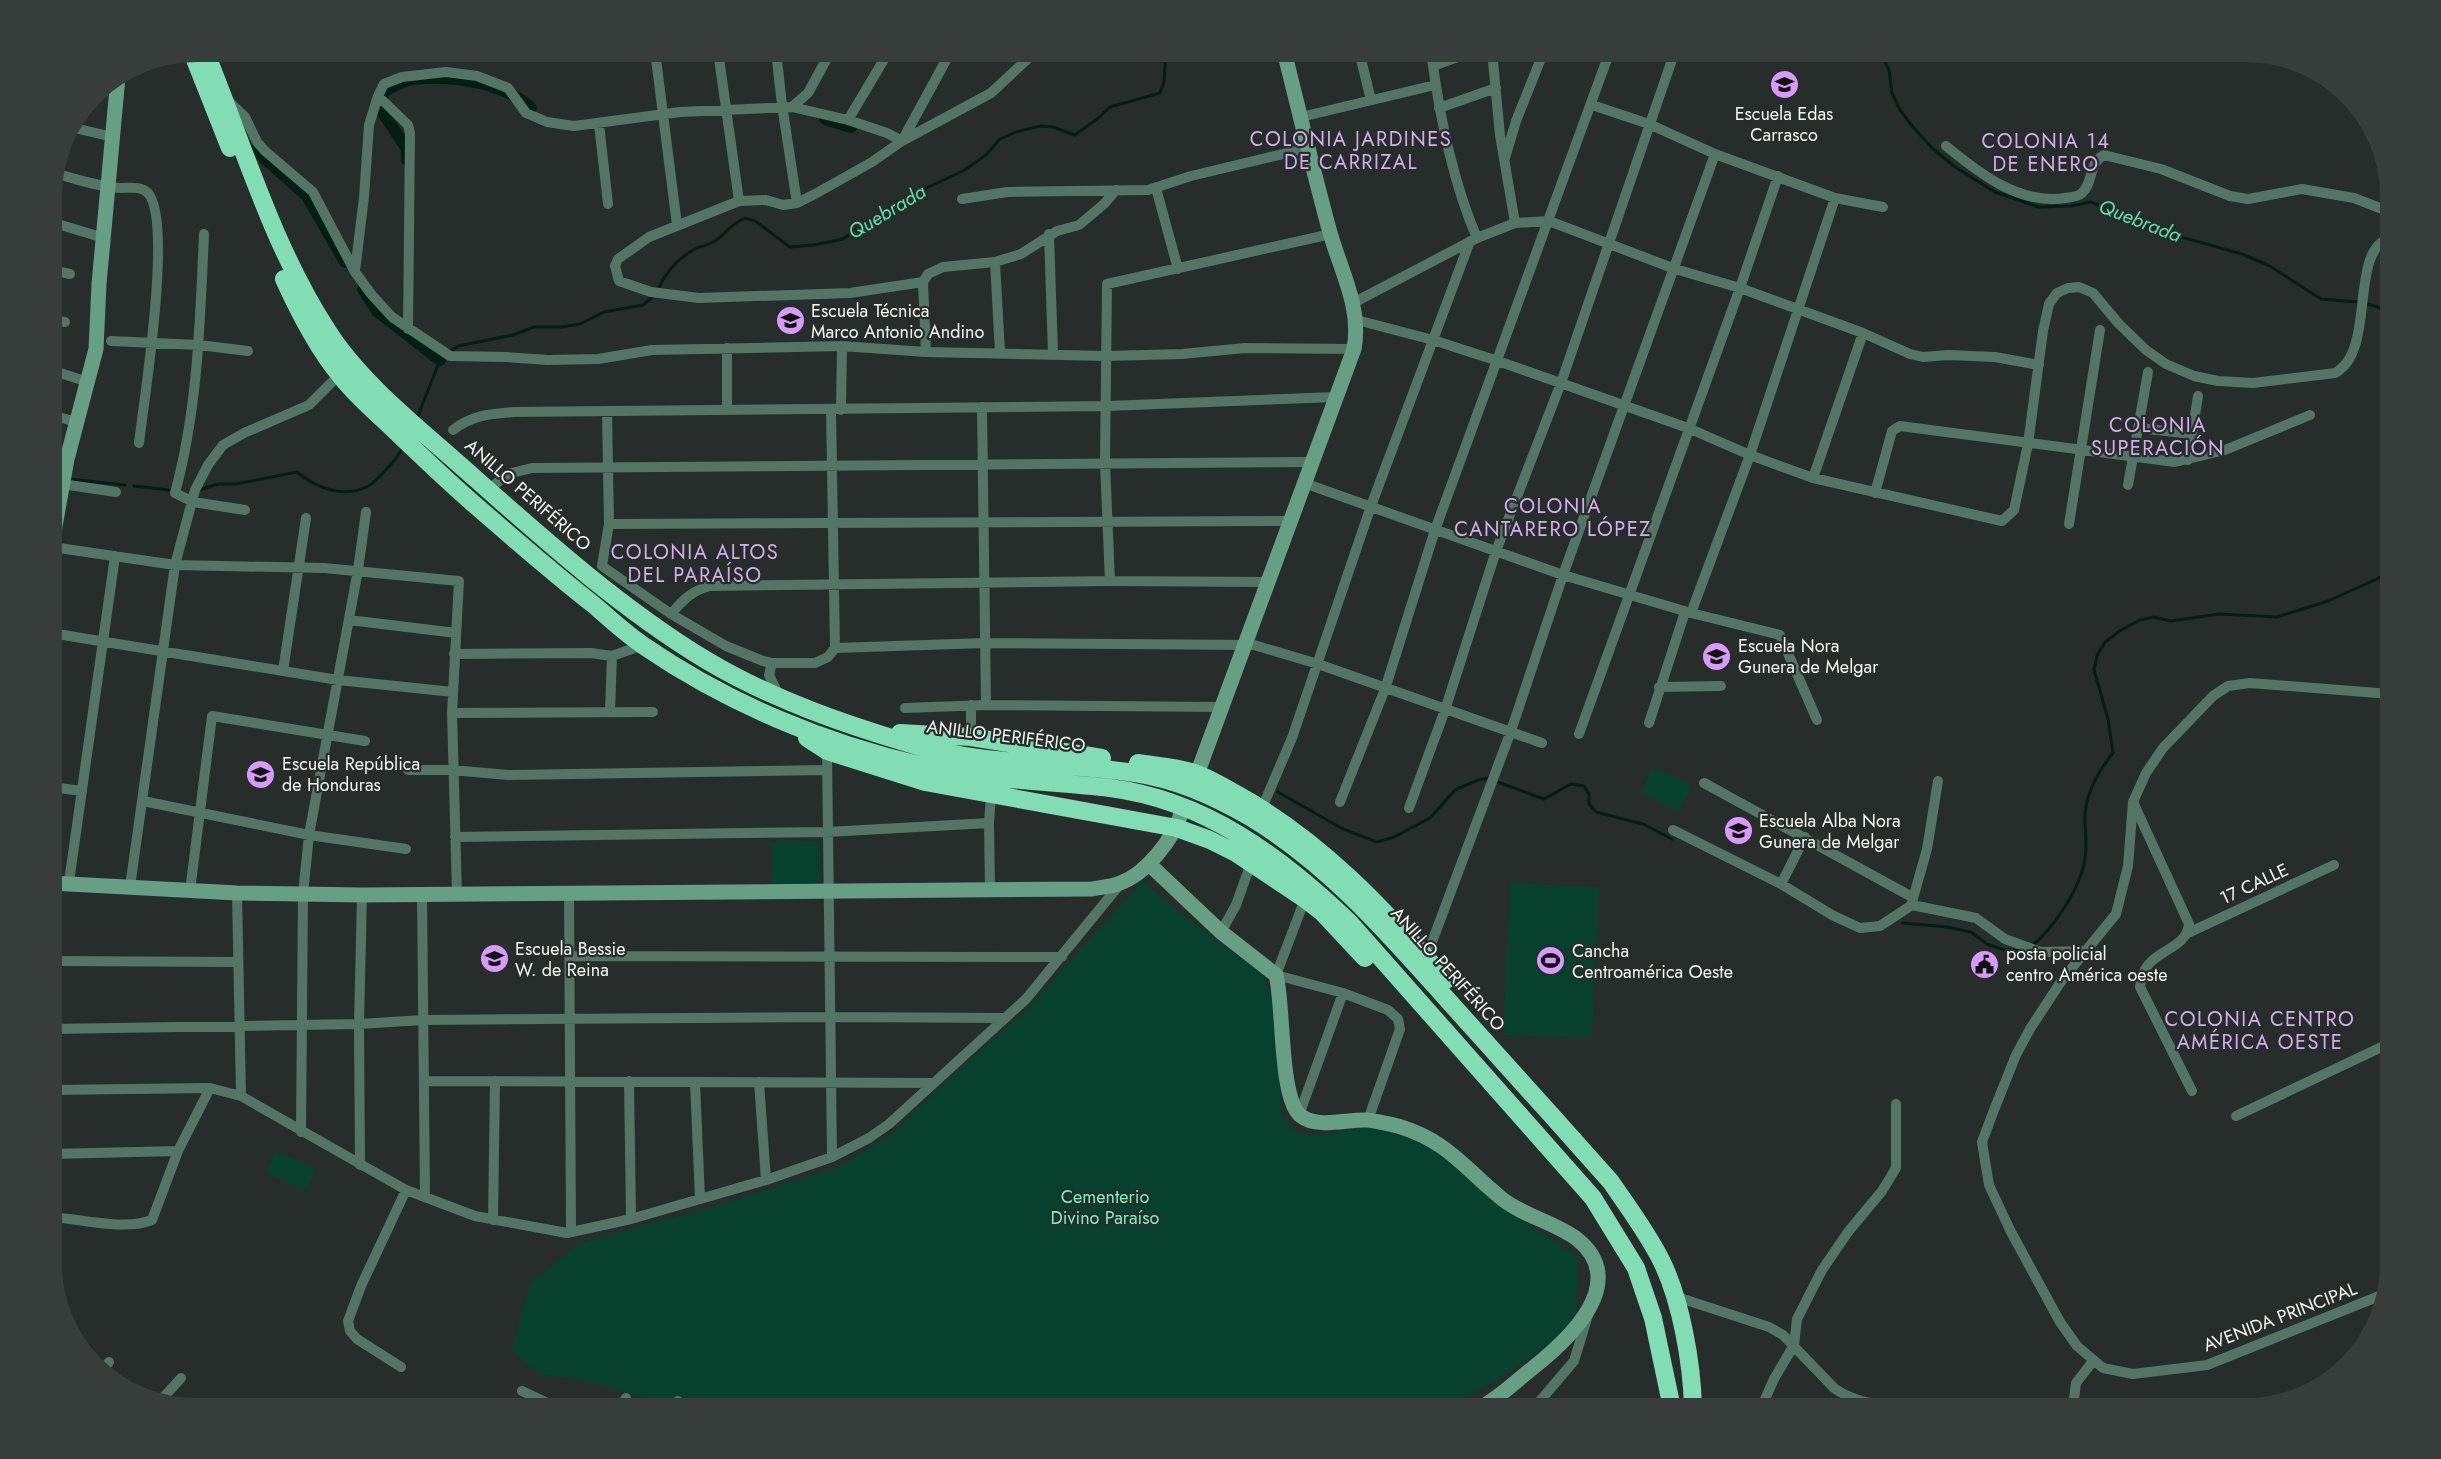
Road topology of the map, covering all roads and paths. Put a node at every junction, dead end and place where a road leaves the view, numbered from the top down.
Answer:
1 (196, 62) edge
2 (209, 62) edge
3 (656, 62) edge
4 (719, 62) edge
5 (778, 62) edge
6 (825, 62) edge
7 (882, 62) edge
8 (945, 62) edge
9 (1024, 62) edge
10 (1287, 62) edge
11 (1362, 62) edge
12 (1432, 62) edge
13 (1444, 62) edge
14 (1493, 62) edge
15 (1540, 62) edge
16 (1606, 62) edge
17 (1671, 62) edge
18 (1433, 66) junction
19 (1435, 85) junction
20 (115, 88) edge
21 (1496, 88) junction
22 (224, 98) junction
23 (381, 99) junction
24 (1371, 100) junction
25 (725, 105) junction
26 (785, 105) junction
27 (1592, 105) junction
28 (1439, 108) junction
29 (663, 114) junction
30 (1300, 117) junction
31 (848, 120) junction
32 (599, 124) junction
33 (1649, 124) junction
34 (79, 129) edge
35 (113, 137) junction
36 (902, 141) junction
37 (1946, 146) dead end
38 (1308, 148) junction
39 (1715, 154) junction
40 (1504, 162) junction
41 (63, 176) edge
42 (1778, 176) junction
43 (109, 188) junction
44 (1156, 188) junction
45 (1116, 190) junction
46 (1835, 198) junction
47 (962, 200) dead end
48 (739, 201) junction
49 (798, 203) junction
50 (608, 204) dead end
51 (1883, 207) dead end
52 (2379, 208) edge
53 (1549, 221) junction
54 (1515, 223) junction
55 (62, 225) edge
56 (677, 225) junction
57 (204, 234) dead end
58 (1049, 234) junction
59 (1330, 234) junction
60 (104, 238) junction
61 (1473, 239) junction
62 (1608, 241) junction
63 (2379, 244) edge
64 (995, 262) junction
65 (1178, 269) junction
66 (1675, 269) junction
67 (62, 272) edge
68 (355, 272) junction
69 (70, 274) dead end
70 (923, 282) junction
71 (1740, 288) junction
72 (1353, 303) junction
73 (1799, 310) junction
74 (1357, 320) junction
75 (62, 322) edge
76 (65, 322) dead end
77 (408, 329) junction
78 (2100, 330) dead end
79 (1863, 333) junction
80 (1433, 340) junction
81 (111, 341) dead end
82 (151, 342) junction
83 (199, 345) junction
84 (842, 346) junction
85 (727, 348) junction
86 (1354, 349) junction
87 (248, 351) dead end
88 (926, 352) junction
89 (1000, 353) junction
90 (1053, 354) junction
91 (1106, 356) junction
92 (1498, 361) junction
93 (2039, 365) junction
94 (2148, 372) dead end
95 (62, 374) edge
96 (339, 375) junction
97 (88, 382) junction
98 (1561, 383) junction
99 (2198, 396) dead end
100 (1335, 398) junction
101 (1107, 406) junction
102 (1625, 406) junction
103 (982, 407) junction
104 (727, 409) junction
105 (836, 410) junction
106 (607, 411) junction
107 (2310, 415) dead end
108 (62, 418) edge
109 (77, 422) junction
110 (1689, 428) junction
111 (2139, 428) junction
112 (453, 430) dead end
113 (2192, 434) junction
114 (139, 442) dead end
115 (2028, 444) junction
116 (2080, 451) junction
117 (1750, 455) junction
118 (2134, 458) junction
119 (2188, 460) junction
120 (1311, 462) junction
121 (1105, 464) junction
122 (982, 465) junction
123 (833, 466) junction
124 (607, 468) junction
125 (62, 469) edge
126 (62, 476) edge
127 (1813, 478) junction
128 (1305, 483) junction
129 (2128, 485) dead end
130 (488, 490) junction
131 (116, 492) dead end
132 (1875, 493) junction
133 (193, 502) junction
134 (1371, 506) junction
135 (245, 510) dead end
136 (366, 512) dead end
137 (306, 518) dead end
138 (1108, 521) junction
139 (1289, 521) junction
140 (982, 522) junction
141 (609, 524) junction
142 (2069, 524) dead end
143 (833, 525) junction
144 (1435, 530) junction
145 (62, 549) edge
146 (1496, 551) junction
147 (115, 556) junction
148 (175, 565) junction
149 (297, 567) junction
150 (358, 570) junction
151 (1563, 575) junction
152 (1110, 581) junction
153 (1267, 582) junction
154 (984, 583) junction
155 (834, 586) junction
156 (1630, 596) junction
157 (1688, 612) junction
158 (671, 614) junction
159 (349, 620) junction
160 (456, 633) junction
161 (62, 635) edge
162 (104, 643) junction
163 (985, 643) junction
164 (643, 645) junction
165 (1243, 645) junction
166 (836, 648) junction
167 (163, 653) junction
168 (454, 654) junction
169 (612, 656) junction
170 (772, 663) junction
171 (1318, 664) junction
172 (283, 670) junction
173 (338, 680) junction
174 (1721, 686) dead end
175 (1659, 687) junction
176 (1385, 689) junction
177 (453, 692) junction
178 (2379, 693) edge
179 (780, 697) junction
180 (971, 705) junction
181 (986, 705) junction
182 (1221, 707) junction
183 (905, 708) dead end
184 (1445, 710) junction
185 (610, 712) junction
186 (653, 712) dead end
187 (452, 713) junction
188 (1817, 720) dead end
189 (783, 722) junction
190 (1649, 723) dead end
191 (871, 731) junction
192 (1511, 731) junction
193 (1579, 734) dead end
194 (329, 735) junction
195 (971, 737) junction
196 (365, 741) dead end
197 (1542, 743) dead end
198 (827, 751) junction
199 (408, 770) dead end
200 (452, 770) junction
201 (827, 770) junction
202 (1196, 775) junction
203 (1938, 781) dead end
204 (1704, 783) dead end
205 (62, 788) edge
206 (82, 791) junction
207 (991, 795) junction
208 (142, 801) junction
209 (1340, 802) dead end
210 (2133, 802) junction
211 (1262, 808) junction
212 (1409, 808) dead end
213 (201, 812) junction
214 (1179, 821) junction
215 (989, 823) junction
216 (1673, 830) dead end
217 (827, 832) junction
218 (309, 835) junction
219 (455, 837) junction
220 (1805, 837) junction
221 (406, 849) dead end
222 (1251, 863) junction
223 (1149, 864) junction
224 (2334, 865) dead end
225 (62, 882) edge
226 (69, 882) junction
227 (1121, 883) junction
228 (1781, 884) junction
229 (130, 887) junction
230 (190, 891) junction
231 (990, 891) junction
232 (237, 893) junction
233 (828, 893) junction
234 (303, 894) junction
235 (422, 894) junction
236 (457, 894) junction
237 (569, 894) junction
238 (362, 895) junction
239 (1305, 899) junction
240 (1912, 901) junction
241 (1221, 932) junction
242 (2188, 933) junction
243 (2087, 951) junction
244 (569, 956) junction
245 (830, 957) junction
246 (1062, 957) junction
247 (1426, 958) junction
248 (62, 961) edge
249 (238, 962) junction
250 (1276, 975) junction
251 (1343, 993) junction
252 (829, 1017) junction
253 (1004, 1018) junction
254 (570, 1019) junction
255 (423, 1020) junction
256 (359, 1024) junction
257 (301, 1025) junction
258 (239, 1026) junction
259 (62, 1029) edge
260 (1477, 1033) junction
261 (2380, 1048) edge
262 (1466, 1053) junction
263 (424, 1081) junction
264 (495, 1081) junction
265 (570, 1081) junction
266 (629, 1081) junction
267 (695, 1082) junction
268 (759, 1082) junction
269 (830, 1082) junction
270 (933, 1083) junction
271 (210, 1088) junction
272 (62, 1090) edge
273 (2192, 1091) dead end
274 (241, 1096) junction
275 (1896, 1104) dead end
276 (1299, 1115) junction
277 (2236, 1116) dead end
278 (1368, 1120) junction
279 (301, 1132) junction
280 (178, 1151) junction
281 (62, 1154) edge
282 (832, 1157) junction
283 (360, 1165) junction
284 (766, 1180) junction
285 (406, 1190) junction
286 (425, 1197) junction
287 (700, 1199) junction
288 (62, 1218) edge
289 (632, 1219) junction
290 (493, 1220) junction
291 (571, 1232) junction
292 (1677, 1297) junction
293 (2375, 1298) edge
294 (1589, 1312) junction
295 (1794, 1346) junction
296 (2093, 1360) junction
297 (400, 1367) dead end
298 (181, 1378) dead end
299 (522, 1391) dead end
300 (167, 1394) edge
301 (535, 1397) edge
302 (1499, 1397) edge
303 (1544, 1397) edge
304 (1670, 1397) edge
305 (1693, 1397) edge
306 (1766, 1397) edge
307 (1851, 1397) edge
308 (2074, 1397) edge

1 - 96 highway
2 - 22 highway, ANILLO PERIFÉRICO
3 - 29 street
4 - 25 street
5 - 26 street
6 - 26 street
7 - 31 street
8 - 36 street
9 - 36 street
10 - 30 street
11 - 24 street
12 - 18 street
13 - 18 street
14 - 21 street
15 - 40 street
16 - 27 street
17 - 33 street
18 - 19 street
19 - 24 street
19 - 28 street
20 - 35 street
21 - 28 street
21 - 40 street
22 - 68 street
22 - 130 highway, ANILLO PERIFÉRICO
23 - 32 street
23 - 68 street
23 - 77 street
24 - 30 street
25 - 26 street
25 - 29 street
25 - 48 street
26 - 31 street
26 - 49 street
27 - 33 street
27 - 53 street
28 - 61 street
29 - 32 street
29 - 56 street
30 - 38 street
31 - 36 street
32 - 50 street
33 - 39 street
33 - 62 street
34 - 35 street
35 - 43 street
36 - 49 street
37 - 52 street
38 - 44 street
38 - 59 street
39 - 42 street
39 - 66 street
40 - 54 street
41 - 43 street
42 - 46 street
42 - 71 street
43 - 60 street
43 - 82 street
44 - 45 street
44 - 65 street
45 - 47 street
45 - 58 street
46 - 51 street
46 - 73 street
48 - 49 street
48 - 56 street
53 - 54 street
53 - 62 street
53 - 92 street
54 - 61 street
55 - 60 street
56 - 70 street
57 - 83 street
58 - 64 street
58 - 90 street
59 - 65 street
59 - 72 street
60 - 97 street
61 - 72 street
61 - 80 street
62 - 66 street
62 - 98 street
63 - 93 street
64 - 70 street
64 - 89 street
65 - 91 street
66 - 71 street
66 - 102 street
67 - 69 street
68 - 77 street
70 - 88 street
71 - 73 street
71 - 110 street
72 - 74 street
73 - 79 street
73 - 117 street
74 - 80 street
74 - 86 street
75 - 76 street
77 - 85 street
78 - 116 street
79 - 93 street
79 - 127 street
80 - 92 street
80 - 134 street
81 - 82 street
82 - 83 street
82 - 114 street
83 - 87 street
83 - 133 street
84 - 85 street
84 - 88 street
84 - 105 street
85 - 104 street
86 - 91 street
86 - 100 street
88 - 89 street
89 - 90 street
90 - 91 street
91 - 101 street
92 - 98 street
92 - 144 street
93 - 115 street
94 - 111 street
95 - 97 street
96 - 133 street
96 - 164 highway
97 - 109 street
98 - 102 street
98 - 146 street
99 - 113 street
100 - 101 street
100 - 120 street
101 - 103 street
101 - 121 street
102 - 110 street
102 - 151 street
103 - 105 street
103 - 122 street
104 - 105 street
104 - 106 street
105 - 123 street
106 - 112 street
106 - 124 street
107 - 119 street
108 - 109 street
109 - 125 street
110 - 117 street
110 - 156 street
111 - 113 street
111 - 118 street
113 - 119 street
115 - 116 street
115 - 132 street
115 - 132 street
116 - 118 street
116 - 142 street
117 - 127 street
117 - 157 street
118 - 119 street
118 - 129 street
120 - 121 street
120 - 128 street
121 - 122 street
121 - 138 street
122 - 123 street
122 - 140 street
123 - 124 street
123 - 143 street
124 - 130 street
124 - 141 street
126 - 131 street
127 - 132 street
128 - 134 street
128 - 139 street
130 - 179 highway, ANILLO PERIFÉRICO
133 - 135 street
133 - 148 street
134 - 144 street
134 - 171 street
136 - 150 street
137 - 149 street
138 - 139 street
138 - 140 street
138 - 152 street
139 - 153 street
140 - 143 street
140 - 154 street
141 - 143 street
141 - 158 street
143 - 155 street
144 - 146 street
144 - 176 street
145 - 147 street
146 - 151 street
146 - 184 street
147 - 148 street
147 - 162 street
148 - 149 street
148 - 167 street
149 - 150 street
149 - 172 street
150 - 159 street
150 - 160 street
151 - 156 street
151 - 192 street
152 - 153 street
152 - 154 street
153 - 165 street
154 - 155 street
154 - 163 street
155 - 158 street
155 - 166 street
156 - 157 street
156 - 193 street
157 - 175 street
157 - 188 street
158 - 170 street
159 - 160 street
159 - 173 street
160 - 168 street
161 - 162 street
162 - 167 street
162 - 206 street
163 - 165 street
163 - 166 street
163 - 181 street
164 - 169 street
164 - 189 highway
165 - 171 street
165 - 182 street
166 - 170 street
167 - 172 street
167 - 208 street
168 - 169 street
168 - 177 street
169 - 185 street
170 - 179 street
171 - 176 street
171 - 211 street
172 - 173 street
173 - 177 street
173 - 194 street
174 - 175 street
175 - 190 street
176 - 184 street
176 - 209 street
177 - 187 street
178 - 210 street, AVENIDA PRINCIPAL
179 - 191 highway, ANILLO PERIFÉRICO
180 - 181 street
180 - 183 street
180 - 195 street
181 - 182 street
182 - 202 street
184 - 192 street
184 - 212 street
185 - 186 street
185 - 187 street
187 - 200 street
189 - 198 highway
189 - 262 highway
191 - 195 highway
191 - 260 highway, ANILLO PERIFÉRICO
192 - 197 street
192 - 247 street
194 - 196 street
194 - 213 street
194 - 218 street
195 - 202 highway
198 - 201 street
198 - 207 highway
199 - 200 street
200 - 201 street
200 - 219 street
201 - 217 street
202 - 211 highway
203 - 240 street
204 - 220 street
205 - 206 street
206 - 226 street
207 - 214 highway
207 - 215 street
208 - 213 street
208 - 229 street
210 - 242 street
210 - 243 street, AVENIDA PRINCIPAL
211 - 247 highway
213 - 218 street
213 - 230 street
214 - 222 highway
214 - 223 street
215 - 217 street
215 - 231 street
216 - 228 street
217 - 219 street
217 - 233 street
218 - 221 street
218 - 234 street
219 - 236 street
220 - 228 street
220 - 240 street
222 - 239 highway
222 - 241 street
223 - 227 street
223 - 241 street
224 - 242 street, 17 CALLE
225 - 226 street
226 - 229 street
227 - 231 street
227 - 246 street
228 - 240 street
229 - 230 street
230 - 232 street
231 - 233 street
232 - 234 street
232 - 249 street
233 - 237 street
233 - 245 street
234 - 238 street
234 - 257 street
235 - 236 street
235 - 238 street
235 - 255 street
236 - 237 street
237 - 244 street
238 - 256 street
239 - 250 street
239 - 262 highway
240 - 243 street
241 - 250 street
242 - 273 street, 17 CALLE
243 - 296 street, AVENIDA PRINCIPAL
244 - 245 street
244 - 254 street
245 - 246 street
245 - 252 street
246 - 253 street
247 - 260 highway
248 - 249 street
249 - 258 street
250 - 251 street
250 - 276 street
251 - 276 street
251 - 278 street
252 - 253 street
252 - 254 street
252 - 269 street
253 - 270 street
254 - 255 street
254 - 265 street
255 - 256 street
255 - 263 street
256 - 257 street
256 - 283 street
257 - 258 street
257 - 279 street
258 - 259 street
258 - 274 street
260 - 292 highway, ANILLO PERIFÉRICO
261 - 277 street
262 - 304 highway
263 - 264 street
263 - 286 street
264 - 265 street
264 - 290 street
265 - 266 street
265 - 291 street
266 - 267 street
266 - 289 street
267 - 268 street
267 - 287 street
268 - 269 street
268 - 284 street
269 - 270 street
269 - 282 street
270 - 282 street
271 - 272 street
271 - 274 street
271 - 280 street
274 - 279 street
275 - 295 street
276 - 278 street
278 - 294 street
279 - 283 street
280 - 281 street
280 - 288 street
282 - 284 street
283 - 285 street
284 - 287 street
285 - 286 street
285 - 297 street
286 - 290 street
287 - 289 street
289 - 291 street
290 - 291 street
292 - 295 street
292 - 305 highway, ANILLO PERIFÉRICO
293 - 296 street, AVENIDA PRINCIPAL
294 - 302 street
294 - 303 street
295 - 306 street
295 - 307 street
296 - 308 street
298 - 300 street
299 - 301 street

